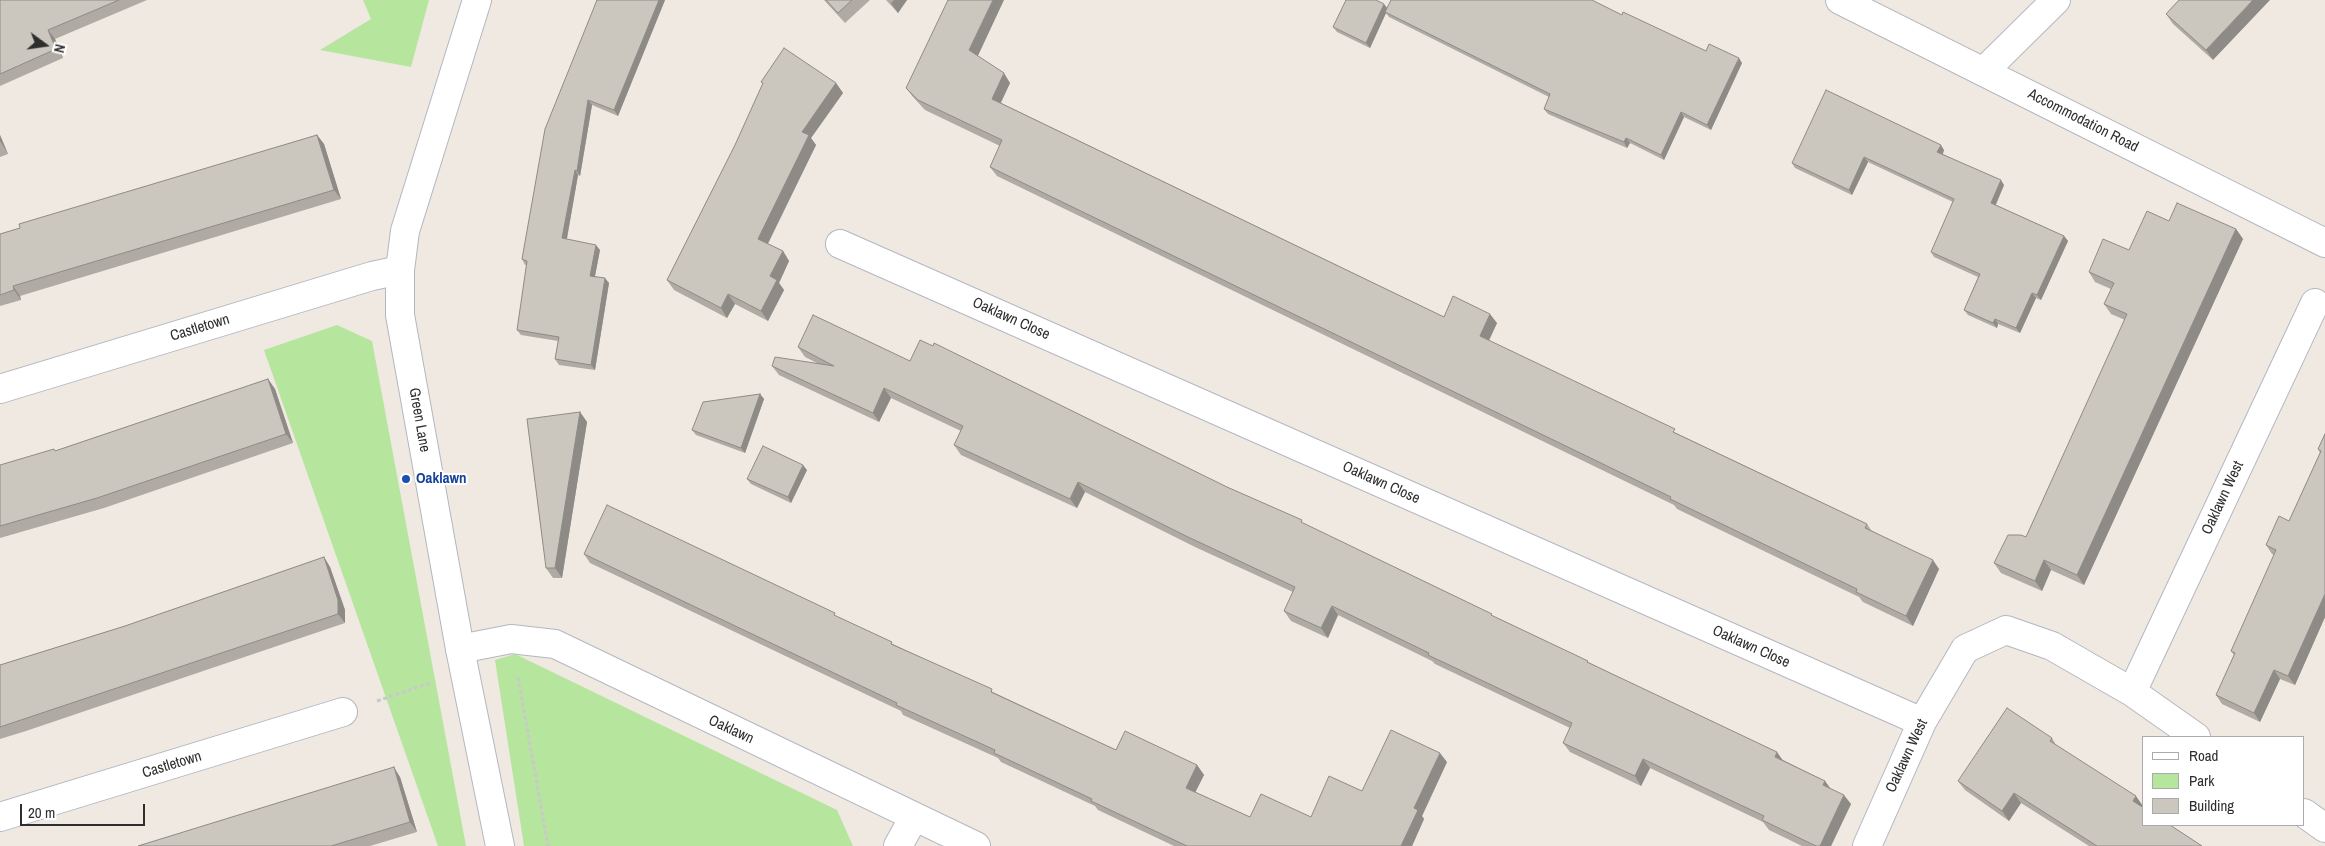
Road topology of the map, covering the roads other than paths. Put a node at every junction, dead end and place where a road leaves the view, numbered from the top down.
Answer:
1 (477, 0) edge
2 (1840, 0) edge
3 (2056, 0) edge
4 (1984, 71) junction
5 (2325, 243) edge
6 (840, 244) dead end
7 (400, 270) junction
8 (2315, 303) dead end
9 (0, 389) edge
10 (462, 660) junction
11 (2132, 692) junction
12 (343, 712) road end
13 (1922, 722) junction
14 (2195, 736) edge
15 (2305, 814) edge
16 (914, 817) junction
17 (0, 818) edge
18 (2325, 828) edge
19 (500, 846) edge
20 (898, 846) edge
21 (976, 846) edge
22 (1867, 846) edge

1 - 7 street, Green Lane
2 - 4 street, Accommodation Road
3 - 4 street
4 - 5 street, Accommodation Road
6 - 13 street, Oaklawn Close
7 - 9 street, Castletown
7 - 10 street, Green Lane
8 - 11 street, Oaklawn West
10 - 16 street, Oaklawn
10 - 19 street, Green Lane
11 - 13 street, Oaklawn West
11 - 14 street, Oaklawn West
12 - 17 street, Castletown
13 - 22 street, Oaklawn West
15 - 18 street
16 - 20 street
16 - 21 street, Oaklawn

